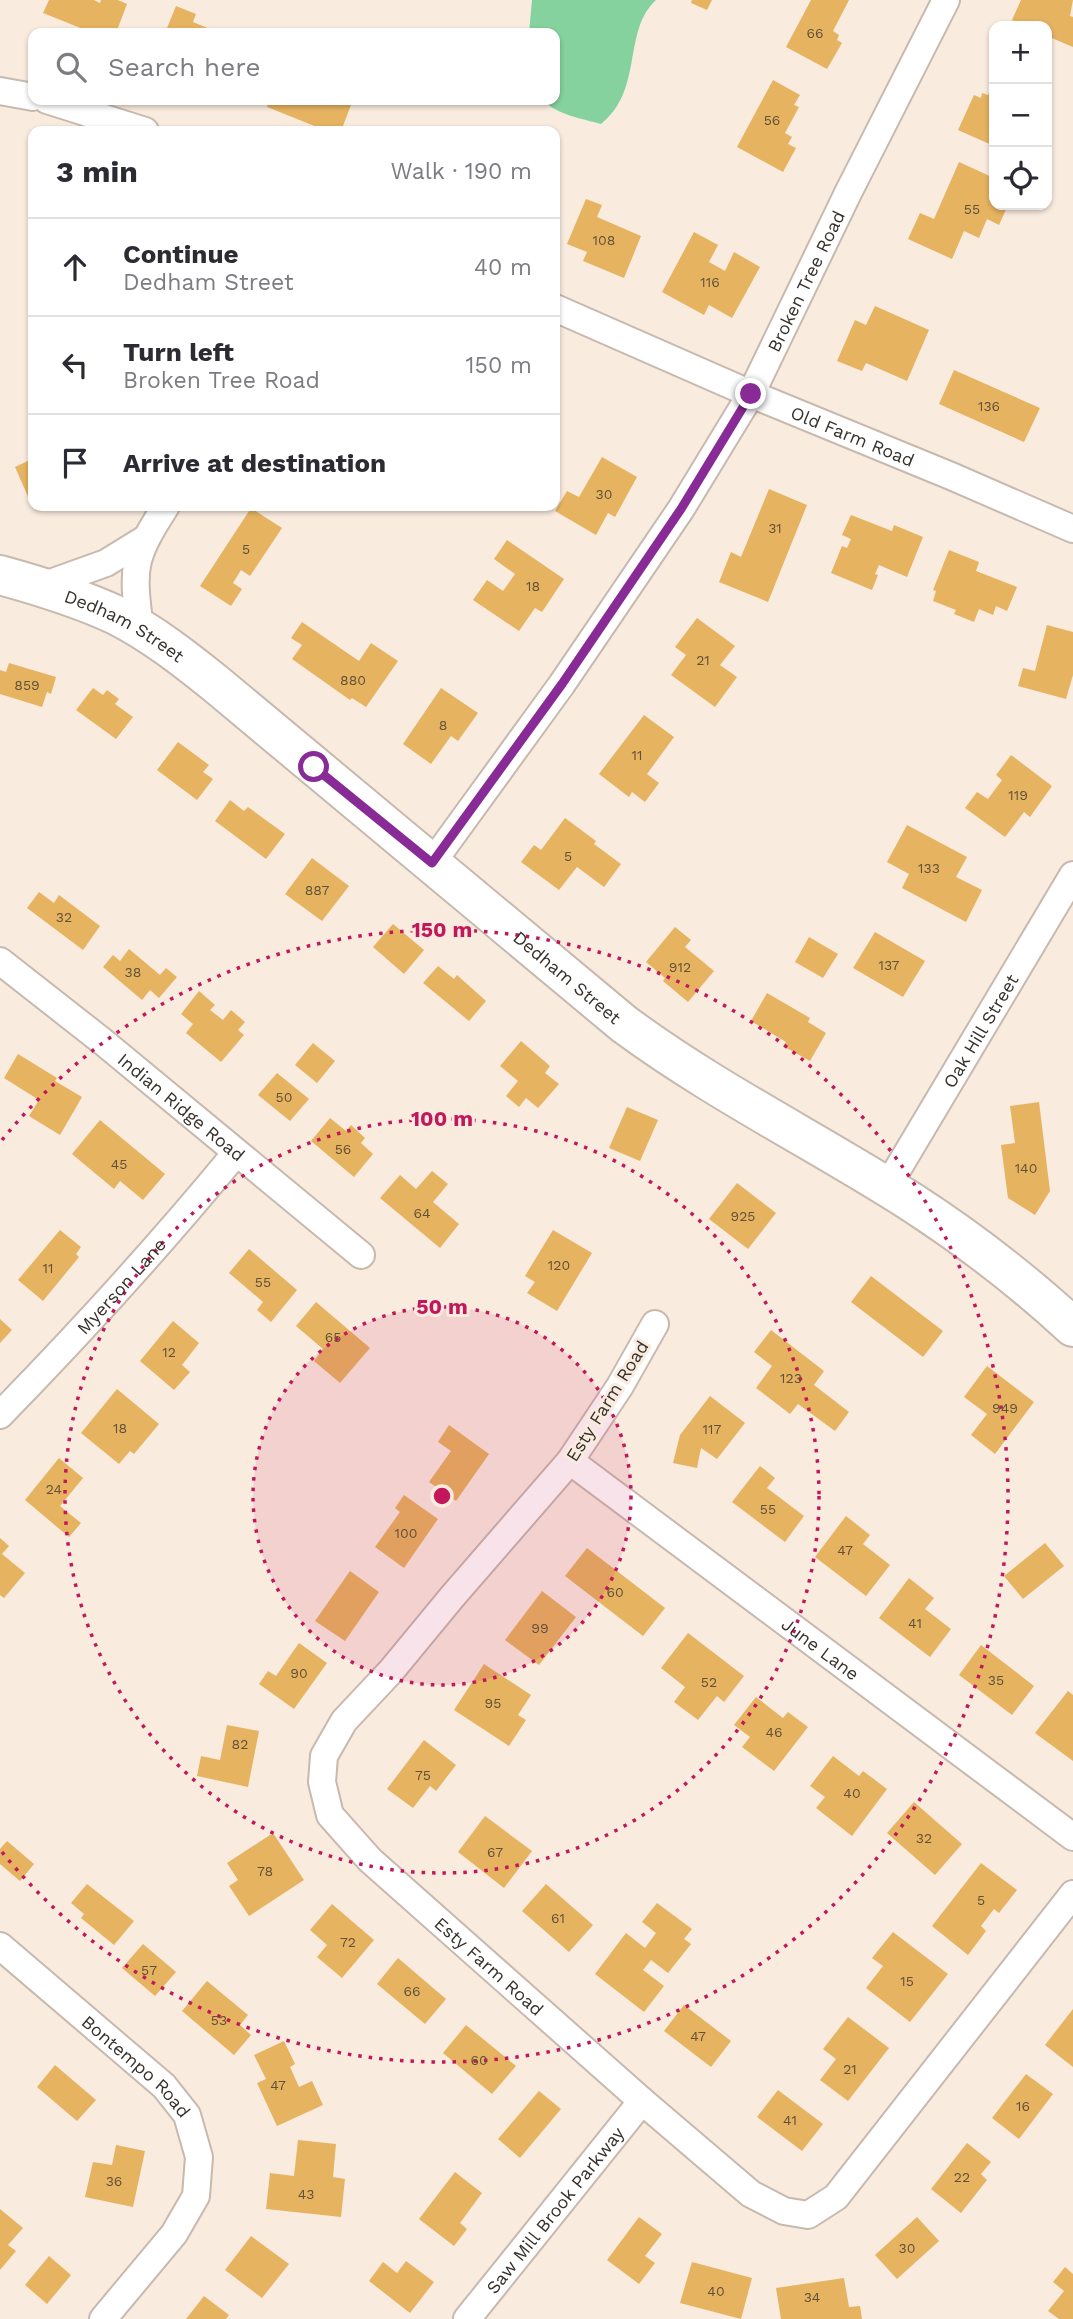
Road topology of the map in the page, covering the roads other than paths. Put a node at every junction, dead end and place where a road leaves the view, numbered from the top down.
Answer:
1 (946, 0) edge
2 (0, 91) edge
3 (28, 96) edge
4 (63, 105) edge
5 (129, 126) edge
6 (560, 310) edge
7 (751, 394) junction
8 (163, 511) edge
9 (1073, 529) edge
10 (145, 538) junction
11 (0, 575) edge
12 (39, 587) junction
13 (140, 629) junction
14 (432, 863) junction
15 (1073, 875) edge
16 (0, 961) edge
17 (236, 1153) junction
18 (887, 1187) junction
19 (361, 1255) dead end
20 (655, 1324) dead end
21 (1073, 1327) edge
22 (0, 1415) edge
23 (570, 1461) junction
24 (1073, 1837) edge
25 (1073, 1894) edge
26 (0, 1946) edge
27 (642, 2101) junction
28 (103, 2319) edge
29 (467, 2319) edge

1 - 7 street, Broken Tree Road
2 - 3 street
4 - 5 street
6 - 7 street, Old Farm Road
7 - 9 street, Old Farm Road
7 - 14 street, Broken Tree Road
8 - 10 street
10 - 12 street
10 - 13 street
11 - 12 street, Dedham Street
12 - 13 street, Dedham Street
13 - 14 street, Dedham Street
14 - 18 street, Dedham Street
15 - 18 street, Oak Hill Street
16 - 17 street, Indian Ridge Road
17 - 19 street, Indian Ridge Road
17 - 22 street, Myerson Lane
18 - 21 street, Dedham Street
20 - 23 street, Esty Farm Road
23 - 24 street, June Lane
23 - 27 street, Esty Farm Road
25 - 27 street, Esty Farm Road
26 - 28 street, Bontempo Road
27 - 29 street, Saw Mill Brook Parkway

